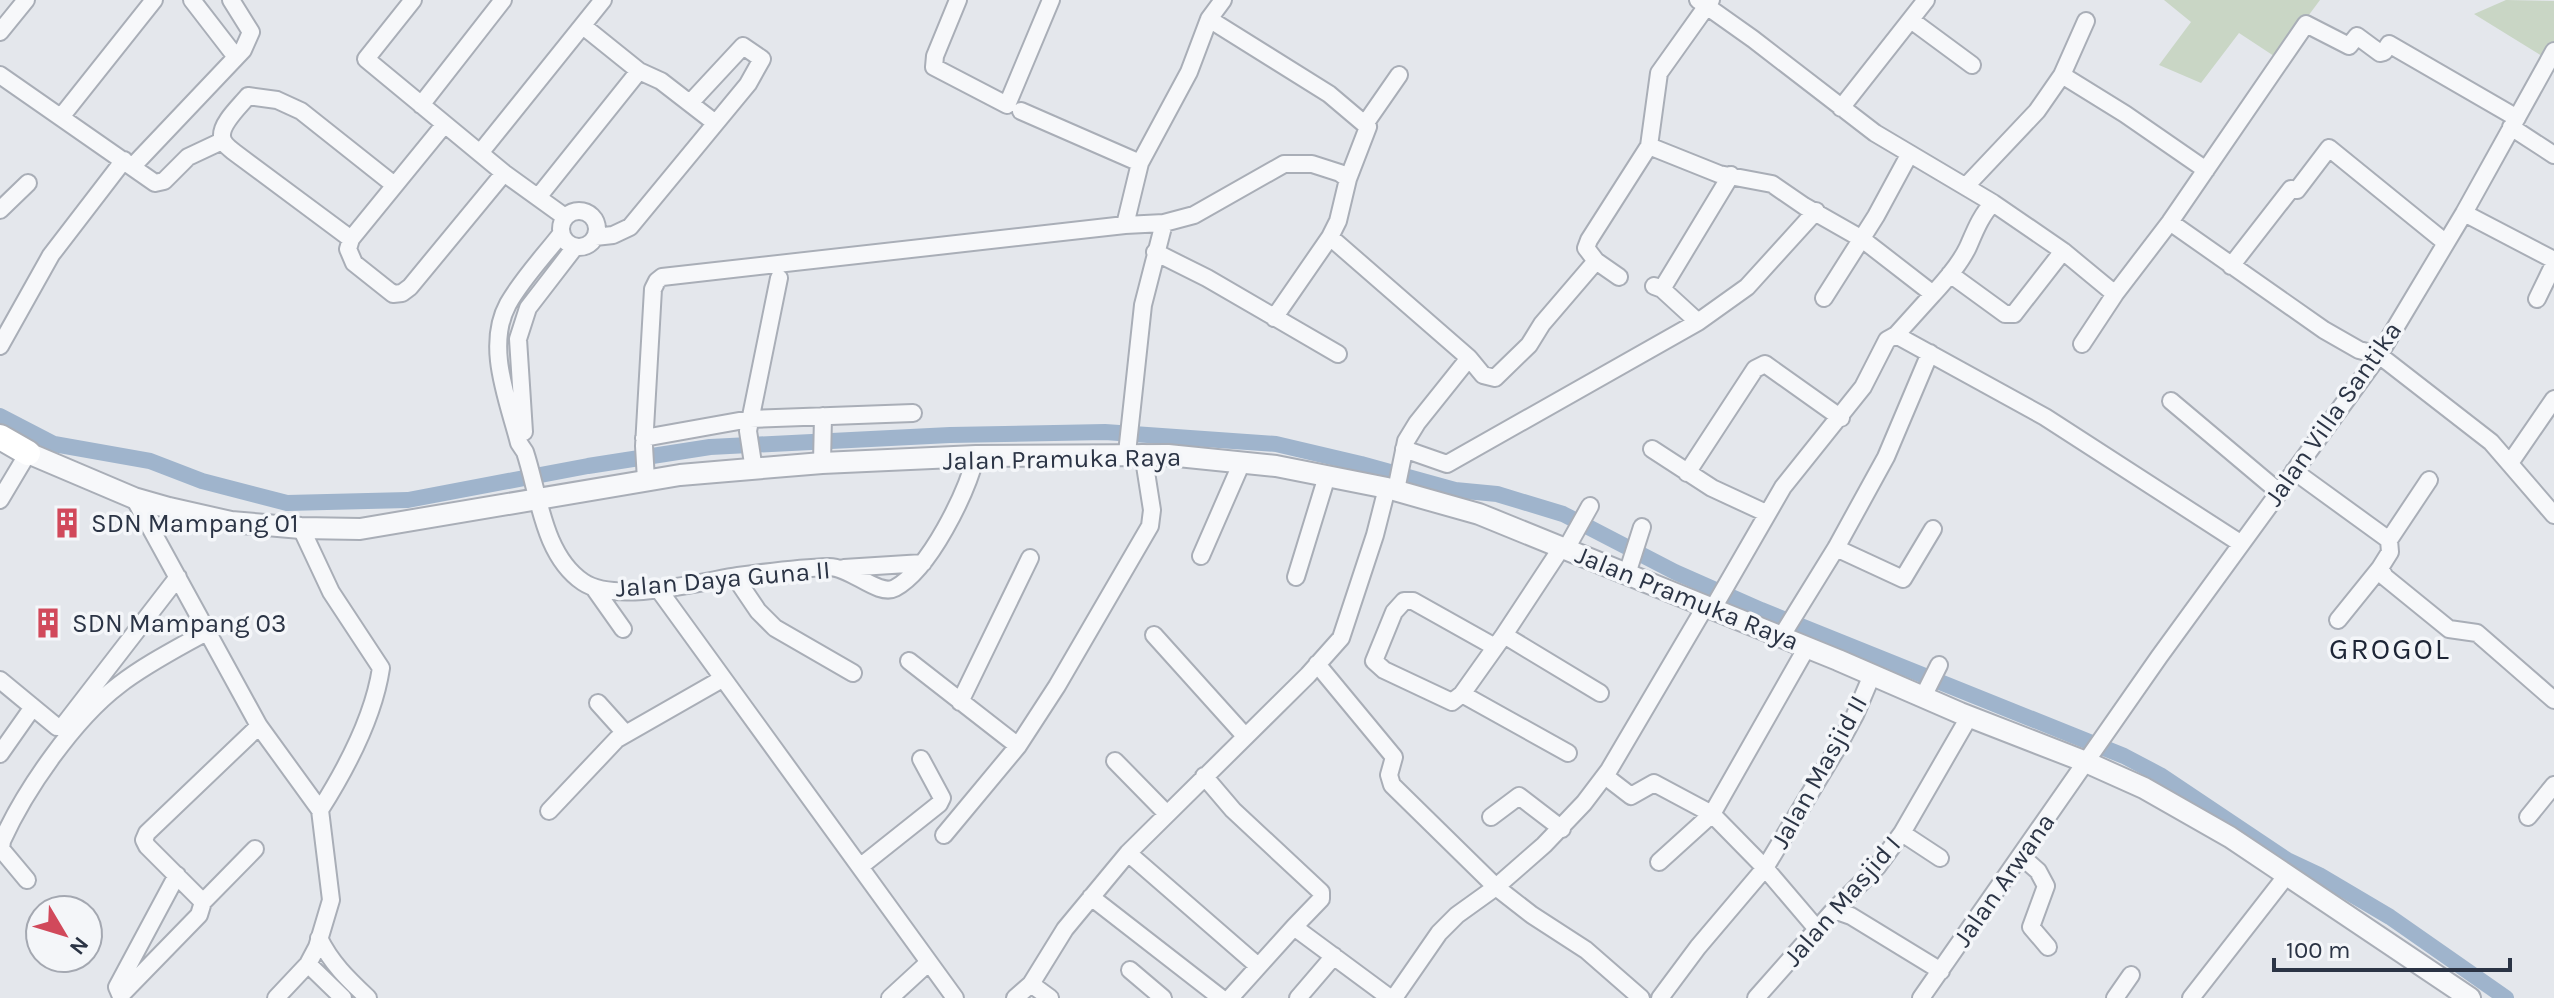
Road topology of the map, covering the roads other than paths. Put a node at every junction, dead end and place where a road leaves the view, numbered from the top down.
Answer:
1 (26, 0) edge
2 (154, 0) edge
3 (192, 0) edge
4 (231, 0) edge
5 (413, 0) edge
6 (503, 0) edge
7 (603, 0) edge
8 (958, 0) edge
9 (1051, 0) edge
10 (1223, 0) edge
11 (1926, 0) edge
12 (1705, 3) edge
13 (1209, 19) junction
14 (1911, 20) junction
15 (2086, 21) dead end
16 (583, 26) junction
17 (0, 32) edge
18 (2554, 51) edge
19 (236, 57) junction
20 (1972, 65) dead end
21 (639, 71) junction
22 (0, 75) edge
23 (1399, 75) dead end
24 (2062, 75) junction
25 (690, 103) junction
26 (421, 105) junction
27 (1841, 108) junction
28 (1021, 111) dead end
29 (61, 117) junction
30 (714, 122) junction
31 (2514, 122) junction
32 (1365, 124) junction
33 (444, 125) junction
34 (222, 141) junction
35 (1649, 146) junction
36 (480, 153) junction
37 (1909, 155) junction
38 (2554, 155) edge
39 (1140, 163) junction
40 (128, 164) junction
41 (2206, 170) junction
42 (504, 173) junction
43 (1731, 175) junction
44 (1348, 179) junction
45 (28, 183) dead end
46 (393, 184) junction
47 (1967, 185) junction
48 (539, 196) junction
49 (1993, 203) junction
50 (0, 210) edge
51 (1816, 211) junction
52 (2464, 213) junction
53 (565, 217) junction
54 (2170, 222) junction
55 (1164, 223) junction
56 (1125, 225) junction
57 (561, 234) junction
58 (595, 237) junction
59 (1330, 237) junction
60 (351, 239) junction
61 (1862, 239) junction
62 (2446, 243) junction
63 (575, 247) junction
64 (2063, 251) junction
65 (1155, 252) junction
66 (1596, 261) junction
67 (2554, 262) edge
68 (2231, 266) junction
69 (1950, 274) junction
70 (1619, 277) dead end
71 (779, 278) dead end
72 (1933, 294) junction
73 (2115, 294) junction
74 (1824, 298) dead end
75 (2537, 299) dead end
76 (1274, 318) junction
77 (1698, 322) junction
78 (1896, 335) junction
79 (498, 336) junction
80 (518, 339) junction
81 (2082, 344) dead end
82 (0, 346) edge
83 (1930, 353) junction
84 (1338, 354) dead end
85 (2379, 355) junction
86 (1469, 358) junction
87 (2554, 399) edge
88 (2171, 401) dead end
89 (913, 413) dead end
90 (1841, 418) junction
91 (823, 423) junction
92 (749, 425) junction
93 (0, 437) edge
94 (644, 442) junction
95 (1133, 449) junction
96 (1652, 449) dead end
97 (1404, 452) junction
98 (28, 453) junction
99 (822, 456) junction
100 (976, 456) junction
101 (527, 459) junction
102 (1242, 462) junction
103 (2510, 463) junction
104 (752, 464) junction
105 (2294, 471) junction
106 (646, 473) junction
107 (1687, 473) junction
108 (1327, 476) junction
109 (2429, 480) dead end
110 (1394, 487) junction
111 (536, 491) junction
112 (2279, 492) junction
113 (134, 498) junction
114 (0, 500) edge
115 (1587, 510) dead end
116 (1766, 513) junction
117 (2554, 515) edge
118 (1642, 527) dead end
119 (301, 528) junction
120 (1933, 529) dead end
121 (2389, 540) junction
122 (1568, 542) junction
123 (2240, 543) junction
124 (1836, 548) junction
125 (1201, 556) dead end
126 (1030, 558) dead end
127 (923, 563) junction
128 (843, 568) junction
129 (2380, 568) junction
130 (1628, 569) junction
131 (178, 577) junction
132 (735, 577) junction
133 (1296, 577) dead end
134 (594, 588) junction
135 (659, 590) junction
136 (1712, 606) junction
137 (2338, 620) dead end
138 (623, 629) dead end
139 (208, 631) junction
140 (1783, 634) junction
141 (1154, 635) dead end
142 (1499, 641) junction
143 (1807, 647) junction
144 (909, 661) dead end
145 (1317, 664) junction
146 (853, 673) dead end
147 (1872, 675) junction
148 (722, 679) junction
149 (0, 680) edge
150 (1600, 693) dead end
151 (1462, 694) junction
152 (2554, 700) edge
153 (960, 702) junction
154 (598, 703) dead end
155 (33, 707) junction
156 (1969, 717) junction
157 (259, 726) junction
158 (625, 733) junction
159 (1245, 736) junction
160 (1018, 746) junction
161 (1568, 753) dead end
162 (0, 754) edge
163 (2090, 757) junction
164 (921, 759) dead end
165 (1115, 761) dead end
166 (1204, 776) junction
167 (1605, 776) junction
168 (2554, 785) edge
169 (320, 810) junction
170 (549, 811) dead end
171 (1166, 813) junction
172 (1712, 814) junction
173 (1491, 817) dead end
174 (2528, 817) dead end
175 (1562, 829) junction
176 (1902, 833) junction
177 (944, 835) dead end
178 (255, 849) dead end
179 (1128, 853) junction
180 (2022, 857) junction
181 (1940, 858) dead end
182 (1659, 862) dead end
183 (861, 866) junction
184 (1765, 868) junction
185 (177, 875) junction
186 (2287, 875) junction
187 (27, 880) dead end
188 (1496, 887) junction
189 (1091, 897) junction
190 (203, 902) junction
191 (1834, 910) junction
192 (1294, 927) junction
193 (1817, 929) junction
194 (319, 938) junction
195 (2048, 947) dead end
196 (1334, 956) junction
197 (928, 963) junction
198 (308, 964) junction
199 (1258, 966) junction
200 (1130, 970) dead end
201 (1941, 971) junction
202 (2131, 975) dead end
203 (1031, 984) junction
204 (276, 998) edge
205 (343, 998) edge
206 (368, 998) edge
207 (890, 998) edge
208 (955, 998) edge
209 (1015, 998) edge
210 (1050, 998) edge
211 (1163, 998) edge
212 (1221, 998) edge
213 (1230, 998) edge
214 (1298, 998) edge
215 (1392, 998) edge
216 (1641, 998) edge
217 (1660, 998) edge
218 (1756, 998) edge
219 (1921, 998) edge
220 (2115, 998) edge
221 (2191, 998) edge
222 (2469, 998) edge

1 - 17 street
2 - 29 street
3 - 19 street
4 - 19 street
5 - 26 street
6 - 26 street
7 - 16 street
8 - 9 street
10 - 13 street
11 - 14 street
12 - 27 street
12 - 35 street
13 - 32 street
13 - 39 street
14 - 20 street
14 - 27 street
15 - 24 street
16 - 21 street
16 - 36 street
18 - 31 street, Jalan Villa Santika
19 - 40 street
21 - 25 street
21 - 48 street
22 - 29 street
23 - 32 street
24 - 41 street
24 - 47 street
25 - 30 street
25 - 30 street
26 - 33 street
27 - 37 street
28 - 39 street
29 - 40 street
30 - 58 street
31 - 38 street
31 - 41 street
31 - 52 street, Jalan Villa Santika
32 - 44 street
33 - 36 street
33 - 46 street
34 - 40 street
34 - 46 street
34 - 60 street
35 - 43 street
35 - 66 street
36 - 42 street
37 - 47 street
37 - 61 street
39 - 56 street
40 - 82 street
41 - 54 street
42 - 48 street
42 - 60 street
43 - 51 street
43 - 77 street
44 - 55 street
44 - 59 street
45 - 50 street
46 - 60 street
47 - 49 street
48 - 53 street
49 - 64 street
49 - 69 street
51 - 61 street
51 - 77 street
52 - 62 street, Jalan Villa Santika
52 - 67 street
53 - 57 street
53 - 58 street
54 - 68 street
54 - 73 street
55 - 56 street
55 - 65 street
56 - 94 street
57 - 63 street
57 - 79 street
58 - 63 street
59 - 76 street
59 - 86 street
61 - 72 street
61 - 74 street
62 - 68 street
62 - 85 street, Jalan Villa Santika
63 - 80 street
64 - 69 street
64 - 73 street
65 - 76 street
65 - 95 street
66 - 70 street
66 - 86 street
67 - 75 street
68 - 85 street
69 - 72 street
71 - 92 street
72 - 78 street
73 - 81 street
76 - 84 street
77 - 97 street
78 - 83 street
78 - 90 street
79 - 80 street
79 - 101 street
80 - 101 street
83 - 123 street
83 - 124 street
85 - 103 street
85 - 105 street, Jalan Villa Santika
86 - 97 street
87 - 103 street
88 - 112 street
89 - 91 street
90 - 107 street
90 - 116 street
91 - 92 street
91 - 99 street
92 - 94 street
92 - 104 street
93 - 98 main road
94 - 106 street
95 - 100 street, Jalan Pramuka Raya
95 - 102 street, Jalan Pramuka Raya
95 - 160 street
96 - 107 street
97 - 110 street
98 - 113 street, Jalan Pramuka Raya
98 - 114 street
99 - 100 street, Jalan Pramuka Raya
99 - 104 street, Jalan Pramuka Raya
100 - 127 street, Jalan Daya Guna II
101 - 111 street, Jalan Daya Guna II
102 - 108 street, Jalan Pramuka Raya
102 - 125 street
103 - 117 street
104 - 106 street, Jalan Pramuka Raya
105 - 112 street, Jalan Villa Santika
105 - 121 street
106 - 111 street, Jalan Pramuka Raya
107 - 116 street
108 - 110 street, Jalan Pramuka Raya
108 - 133 street
109 - 121 street
110 - 122 street, Jalan Pramuka Raya
110 - 145 street
111 - 119 street, Jalan Pramuka Raya
111 - 134 street, Jalan Daya Guna II
112 - 123 street, Jalan Villa Santika
113 - 119 street, Jalan Pramuka Raya
113 - 131 street
115 - 122 street
116 - 136 street
118 - 130 street
119 - 169 street
120 - 124 street
121 - 129 street
122 - 130 street, Jalan Pramuka Raya
122 - 142 street
123 - 163 street, Jalan Villa Santika
124 - 140 street
126 - 153 street
127 - 128 street
127 - 128 street, Jalan Daya Guna II
128 - 132 street, Jalan Daya Guna II
129 - 137 street
129 - 152 street
130 - 136 street, Jalan Pramuka Raya
131 - 139 street
131 - 155 street
132 - 135 street, Jalan Daya Guna II
132 - 146 street
134 - 135 street, Jalan Daya Guna II
134 - 138 street
135 - 148 street
136 - 140 street, Jalan Pramuka Raya
136 - 167 street
139 - 157 street
139 - 187 street
140 - 143 street, Jalan Pramuka Raya
141 - 159 street
142 - 150 street
142 - 151 street
142 - 151 street
143 - 147 street, Jalan Pramuka Raya
143 - 172 street
144 - 153 street
145 - 159 street
145 - 188 street
147 - 156 street, Jalan Pramuka Raya
147 - 184 street, Jalan Masjid II
148 - 158 street
148 - 183 street
149 - 155 street
151 - 161 street
153 - 160 street
154 - 158 street
155 - 162 street
156 - 163 street, Jalan Pramuka Raya
156 - 176 street, Jalan Masjid I
157 - 169 street
157 - 185 street
158 - 170 street
159 - 166 street
160 - 177 street
163 - 180 street, Jalan Arwana
163 - 186 street, Jalan Pramuka Raya
164 - 183 street
165 - 171 street
166 - 171 street
166 - 192 street
167 - 172 street
167 - 175 street
168 - 174 street
169 - 194 street
171 - 179 street
172 - 182 street
172 - 184 street
173 - 175 street
175 - 188 street
176 - 181 street
176 - 191 street, Jalan Masjid I
178 - 190 street
179 - 189 street
179 - 199 street
180 - 195 street
180 - 201 street, Jalan Arwana
183 - 197 street
184 - 193 street
184 - 217 street, Jalan Masjid II
185 - 190 street
185 - 190 street
186 - 221 street
186 - 222 street, Jalan Pramuka Raya
188 - 215 street
188 - 216 street
189 - 203 street
189 - 212 street
191 - 193 street, Jalan Masjid I
191 - 201 street
192 - 196 street
192 - 199 street
193 - 218 street, Jalan Masjid I
194 - 198 street
194 - 206 street
196 - 214 street
196 - 215 street
197 - 207 street
197 - 208 street
198 - 204 street
198 - 205 street
199 - 213 street
200 - 211 street
201 - 219 street, Jalan Arwana
202 - 220 street
203 - 209 street
203 - 210 street

